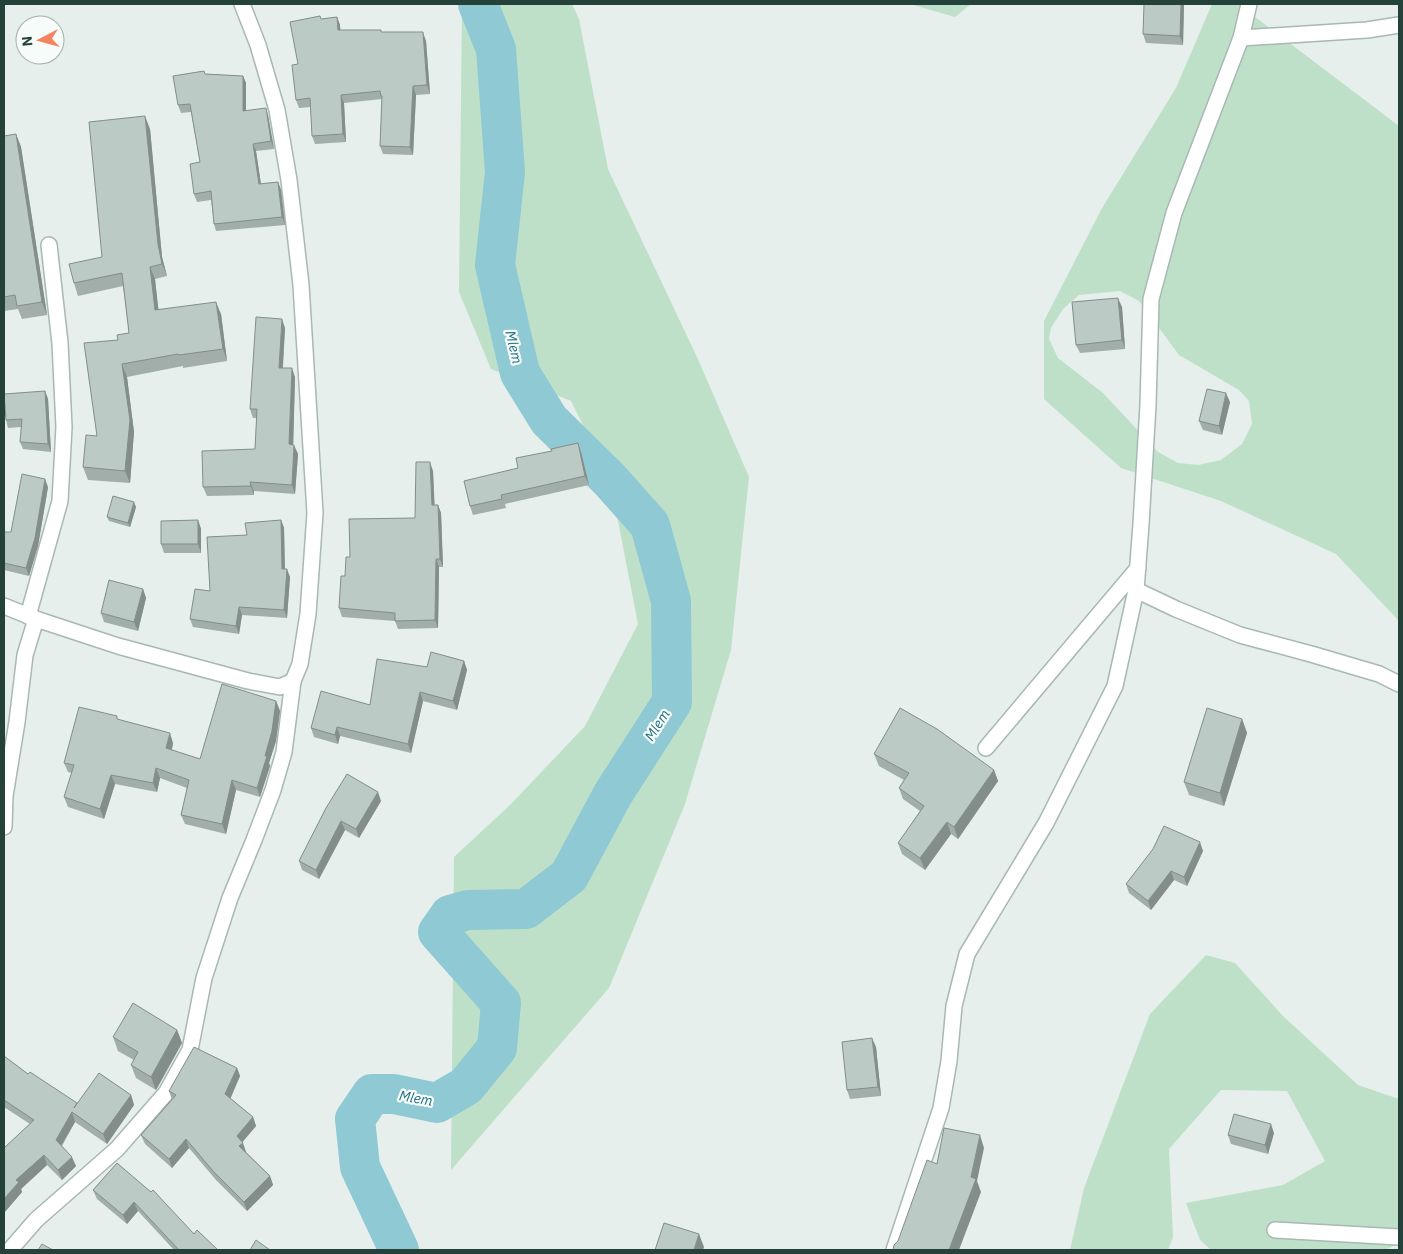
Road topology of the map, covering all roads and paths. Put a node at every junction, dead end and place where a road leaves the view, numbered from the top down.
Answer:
1 (242, 4) edge
2 (1249, 4) edge
3 (1399, 25) edge
4 (1241, 38) junction
5 (49, 245) dead end
6 (1138, 568) junction
7 (1136, 590) junction
8 (4, 606) edge
9 (32, 618) junction
10 (293, 681) junction
11 (1399, 684) edge
12 (986, 748) dead end
13 (4, 827) edge
14 (1275, 1230) dead end
15 (1399, 1237) edge
16 (10, 1250) edge
17 (894, 1250) edge

1 - 10 street
2 - 4 street
3 - 4 street
4 - 6 street
5 - 9 street
6 - 7 street
6 - 12 street
7 - 11 street
7 - 17 street
8 - 9 street
9 - 10 street
9 - 13 street
10 - 16 street
14 - 15 street

